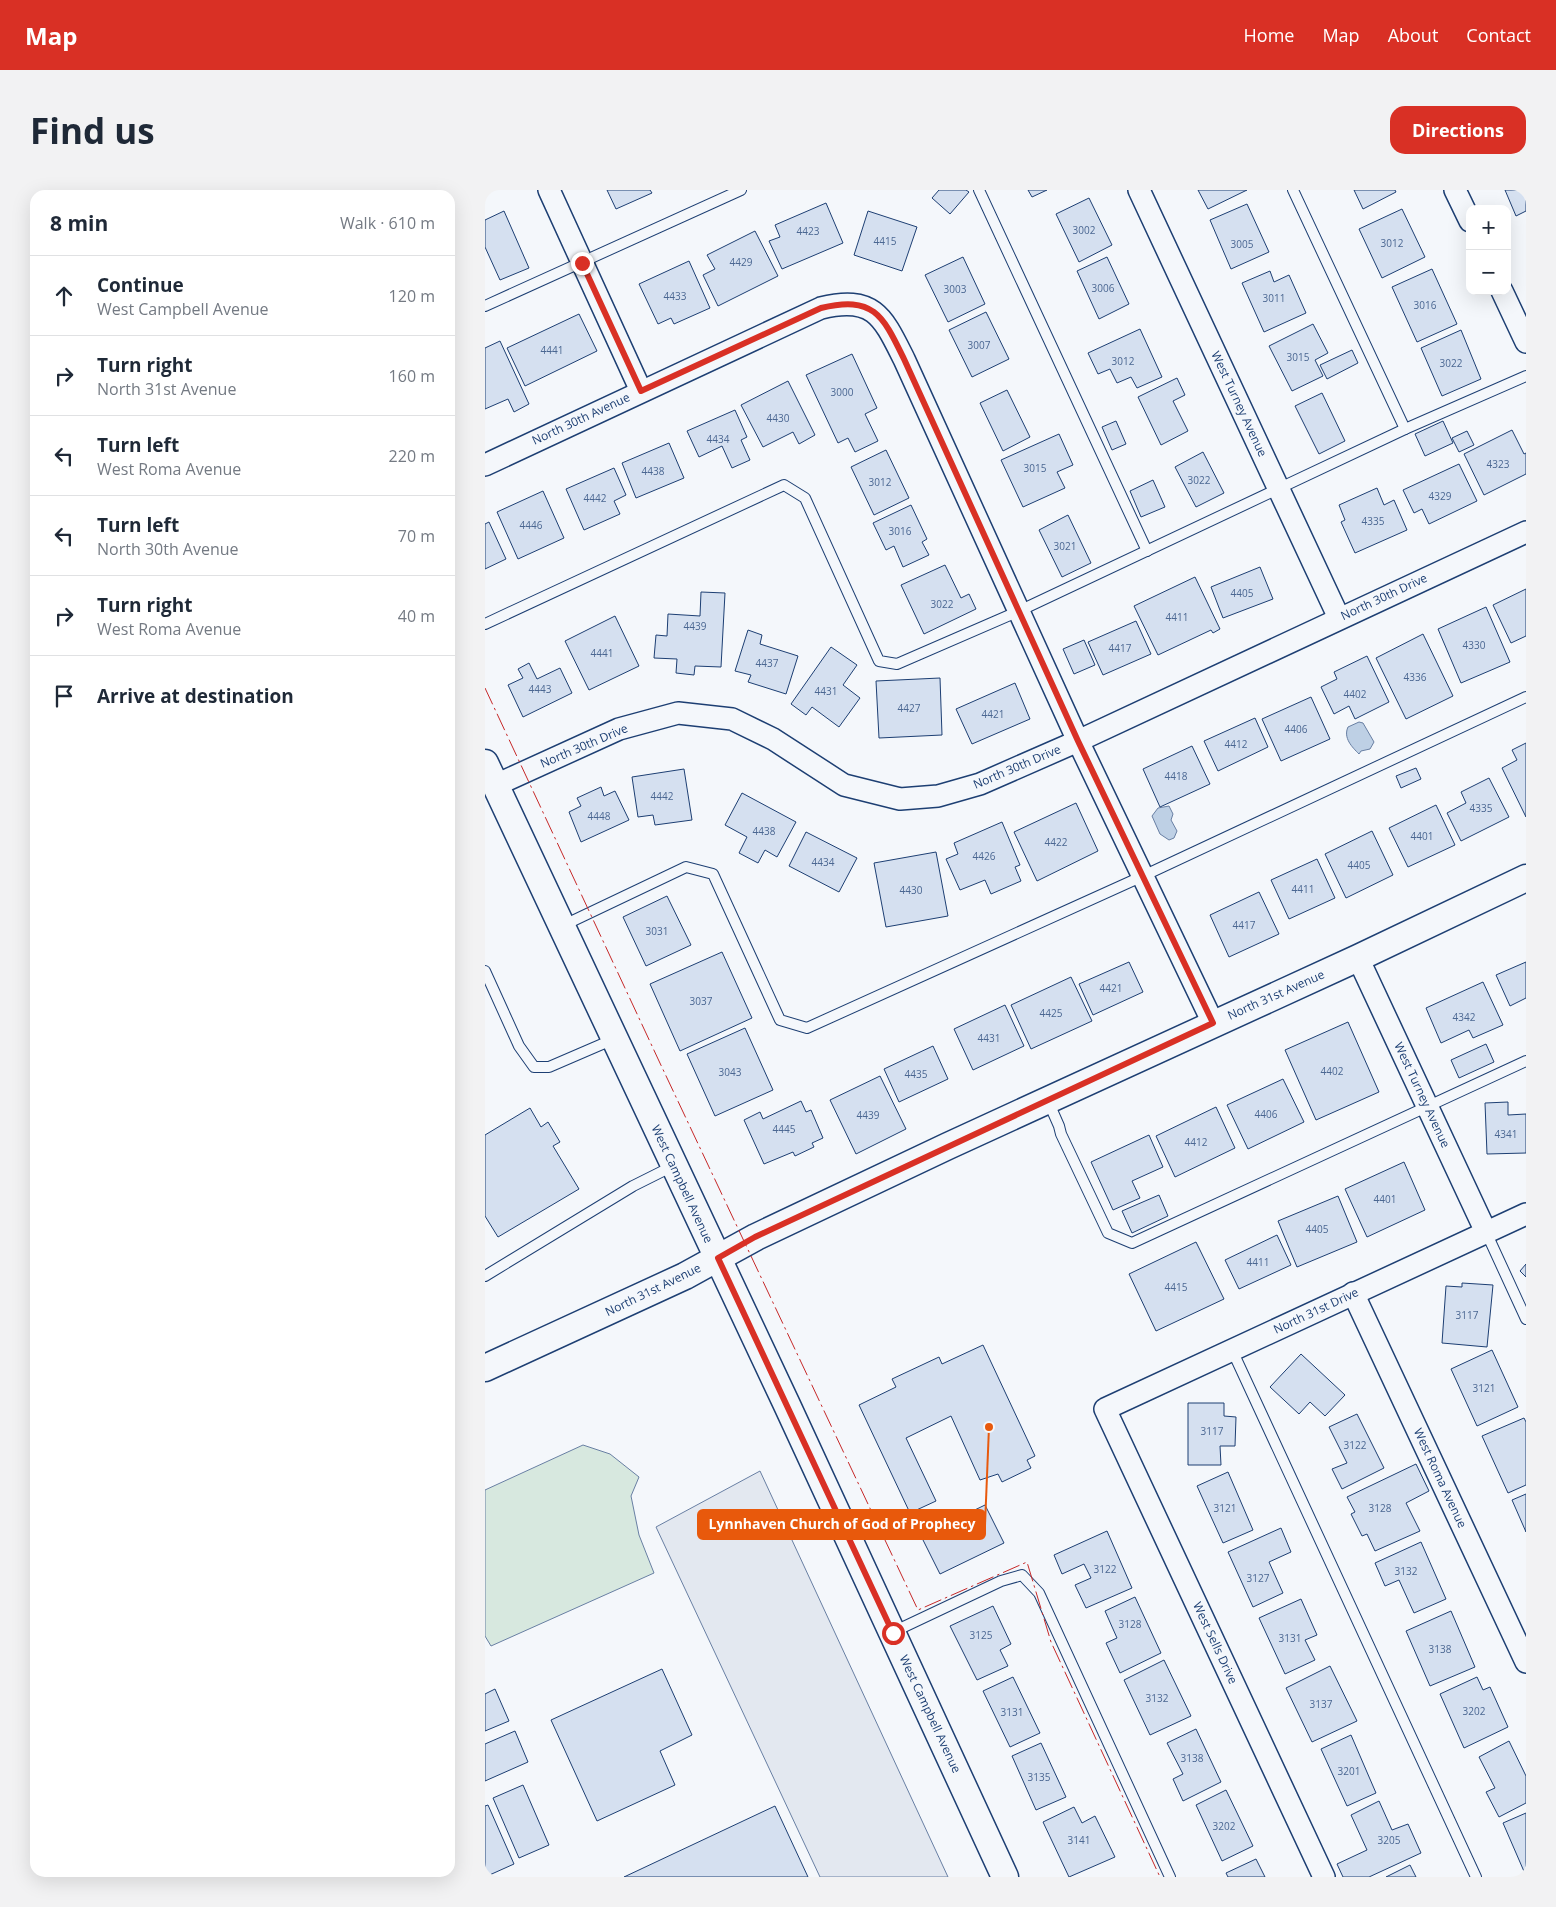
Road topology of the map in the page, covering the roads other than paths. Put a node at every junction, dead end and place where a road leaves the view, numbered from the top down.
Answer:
1 (549, 190) edge
2 (741, 190) edge
3 (979, 190) edge
4 (1139, 190) edge
5 (1293, 190) edge
6 (1455, 190) edge
7 (1466, 213) edge
8 (582, 263) junction
9 (1504, 295) edge
10 (485, 306) edge
11 (1526, 342) edge
12 (1526, 376) edge
13 (641, 391) junction
14 (1405, 429) junction
15 (485, 465) edge
16 (1279, 489) junction
17 (1526, 532) edge
18 (1147, 551) junction
19 (1019, 611) junction
20 (1339, 618) junction
21 (485, 624) edge
22 (1526, 696) edge
23 (1078, 741) junction
24 (490, 774) edge
25 (1143, 876) junction
26 (1526, 878) edge
27 (561, 926) junction
28 (1358, 958) junction
29 (485, 971) edge
30 (1213, 1023) junction
31 (614, 1039) junction
32 (1526, 1061) edge
33 (1048, 1100) junction
34 (1428, 1106) junction
35 (674, 1166) junction
36 (1526, 1214) edge
37 (1486, 1232) junction
38 (718, 1258) junction
39 (485, 1276) edge
40 (1353, 1294) junction
41 (1526, 1319) edge
42 (1233, 1350) junction
43 (485, 1368) edge
44 (1105, 1409) joint
45 (893, 1633) junction
46 (1526, 1662) edge
47 (1005, 1877) edge
48 (1170, 1877) edge
49 (1324, 1877) edge
50 (1476, 1877) edge

1 - 8 street
2 - 8 lane
3 - 18 lane
4 - 16 street, West Turney Avenue
5 - 14 lane
6 - 7 street
8 - 10 lane
8 - 13 street
9 - 11 street
12 - 14 lane
13 - 15 street, North 30th Avenue
13 - 19 street, North 30th Avenue
14 - 16 lane
16 - 18 lane
16 - 20 street, West Turney Avenue
17 - 20 street, North 30th Drive
18 - 19 lane
19 - 21 lane
19 - 23 street
20 - 23 street, North 30th Drive
22 - 25 lane
23 - 24 street, North 30th Drive
23 - 25 street
24 - 27 street, West Campbell Avenue
25 - 27 lane
25 - 30 street
26 - 28 street, North 31st Avenue
27 - 31 street, West Campbell Avenue
28 - 30 street, North 31st Avenue
28 - 34 street, West Turney Avenue
29 - 31 lane
30 - 33 street, North 31st Avenue
31 - 35 street, West Campbell Avenue
32 - 34 lane
33 - 34 lane
33 - 38 street, North 31st Avenue
34 - 37 street, West Turney Avenue
35 - 38 street, West Campbell Avenue
35 - 39 lane
36 - 37 street, North 31st Drive
37 - 40 street, North 31st Drive
37 - 41 lane
38 - 43 street, North 31st Avenue
38 - 45 street, West Campbell Avenue
40 - 42 street, North 31st Drive
40 - 46 street, West Roma Avenue
42 - 44 street, North 31st Drive
42 - 50 lane
44 - 49 street, West Sells Drive
45 - 47 street, West Campbell Avenue
45 - 48 lane

